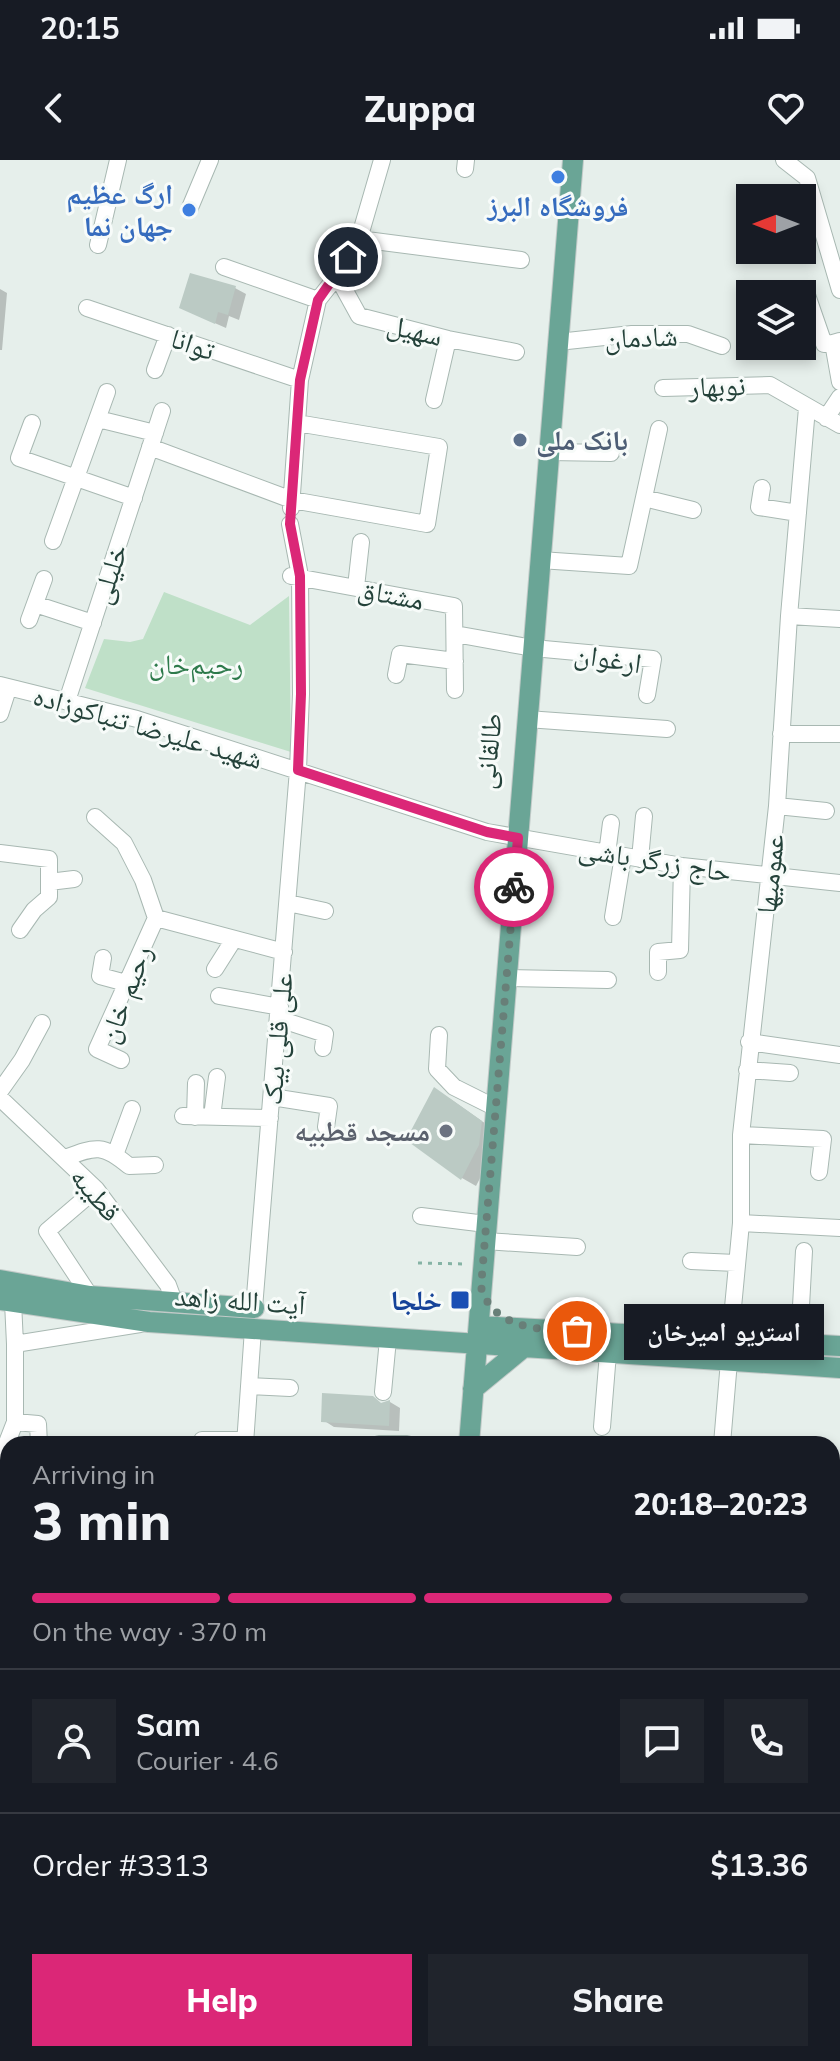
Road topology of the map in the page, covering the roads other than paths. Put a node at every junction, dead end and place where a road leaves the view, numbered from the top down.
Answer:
1 (118, 160) edge
2 (210, 160) edge
3 (382, 160) edge
4 (564, 160) edge
5 (573, 160) edge
6 (784, 160) edge
7 (189, 210) dead end
8 (359, 239) junction
9 (98, 245) dead end
10 (835, 252) edge
11 (521, 260) dead end
12 (224, 267) dead end
13 (337, 276) junction
14 (840, 290) edge
15 (318, 300) junction
16 (87, 308) dead end
17 (816, 321) edge
18 (168, 335) junction
19 (448, 339) junction
20 (558, 342) junction
21 (836, 342) edge
22 (722, 346) dead end
23 (516, 352) dead end
24 (155, 370) dead end
25 (300, 380) junction
26 (840, 382) edge
27 (663, 388) dead end
28 (107, 392) dead end
29 (840, 397) edge
30 (434, 400) dead end
31 (807, 408) junction
32 (162, 411) dead end
33 (98, 419) junction
34 (833, 422) edge
35 (32, 423) dead end
36 (297, 423) junction
37 (659, 429) dead end
38 (153, 440) junction
39 (549, 452) junction
40 (611, 453) dead end
41 (76, 478) junction
42 (762, 488) dead end
43 (134, 498) junction
44 (644, 498) junction
45 (292, 500) junction
46 (693, 510) dead end
47 (798, 513) junction
48 (53, 541) dead end
49 (361, 542) dead end
50 (540, 560) junction
51 (296, 576) junction
52 (44, 579) dead end
53 (356, 587) junction
54 (35, 604) junction
55 (789, 616) junction
56 (840, 619) edge
57 (29, 620) dead end
58 (93, 623) junction
59 (455, 634) junction
60 (530, 647) junction
61 (455, 661) junction
62 (396, 675) dead end
63 (4, 687) edge
64 (455, 690) dead end
65 (647, 695) dead end
66 (67, 701) junction
67 (0, 714) edge
68 (527, 719) junction
69 (667, 729) dead end
70 (781, 734) junction
71 (840, 734) edge
72 (298, 770) junction
73 (777, 806) junction
74 (826, 811) dead end
75 (644, 816) dead end
76 (95, 817) dead end
77 (611, 823) dead end
78 (513, 837) junction
79 (0, 853) edge
80 (615, 855) junction
81 (640, 859) junction
82 (682, 866) junction
83 (770, 877) junction
84 (74, 879) dead end
85 (49, 882) junction
86 (840, 883) edge
87 (288, 903) junction
88 (325, 911) dead end
89 (613, 917) dead end
90 (156, 918) junction
91 (20, 930) dead end
92 (234, 939) junction
93 (284, 952) junction
94 (103, 958) dead end
95 (215, 969) dead end
96 (658, 972) dead end
97 (506, 978) junction
98 (608, 980) dead end
99 (126, 983) junction
100 (219, 996) dead end
101 (279, 1013) junction
102 (42, 1023) dead end
103 (439, 1035) dead end
104 (749, 1042) junction
105 (323, 1048) dead end
106 (840, 1055) edge
107 (121, 1060) dead end
108 (747, 1070) junction
109 (790, 1073) dead end
110 (217, 1077) dead end
111 (196, 1083) dead end
112 (0, 1091) edge
113 (272, 1097) junction
114 (0, 1098) edge
115 (492, 1106) junction
116 (132, 1109) dead end
117 (212, 1117) junction
118 (270, 1118) junction
119 (326, 1127) dead end
120 (741, 1135) junction
121 (115, 1155) junction
122 (65, 1158) junction
123 (155, 1165) dead end
124 (819, 1172) dead end
125 (96, 1189) junction
126 (421, 1216) dead end
127 (741, 1223) junction
128 (840, 1228) edge
129 (483, 1229) junction
130 (577, 1247) dead end
131 (804, 1251) dead end
132 (691, 1261) dead end
133 (736, 1263) junction
134 (0, 1280) edge
135 (481, 1287) junction
136 (90, 1296) junction
137 (6, 1301) edge
138 (175, 1304) junction
139 (254, 1308) joint
140 (149, 1322) junction
141 (253, 1329) junction
142 (524, 1337) junction
143 (388, 1339) junction
144 (475, 1339) junction
145 (546, 1339) junction
146 (730, 1339) junction
147 (799, 1343) junction
148 (15, 1344) junction
149 (840, 1346) edge
150 (608, 1353) junction
151 (729, 1361) junction
152 (840, 1368) edge
153 (249, 1386) junction
154 (290, 1388) dead end
155 (473, 1389) junction
156 (383, 1392) dead end
157 (15, 1422) junction
158 (602, 1427) dead end
159 (10, 1436) edge
160 (39, 1436) edge
161 (245, 1436) edge
162 (460, 1436) edge
163 (470, 1436) edge
164 (723, 1436) edge

1 - 9 street
2 - 7 street
3 - 8 street
4 - 60 street, طالقانی
5 - 20 main road, طالقانی
6 - 10 street
8 - 11 street
8 - 13 street
10 - 14 street
12 - 15 street
13 - 15 street
13 - 19 street, سهیل
15 - 25 street, علی قلی بیک
16 - 18 street, توانا
17 - 21 street
18 - 24 street
18 - 25 street, توانا
19 - 23 street, سهیل
19 - 30 street
20 - 22 street, شادمان
20 - 39 main road, طالقانی
21 - 26 street
25 - 36 street, علی قلی بیک
27 - 31 street, نوبهار
28 - 33 street
29 - 34 street
31 - 34 street
31 - 47 street, عمومیها
32 - 38 street, خلیلی
33 - 38 street
33 - 41 street
35 - 41 street
36 - 45 street, علی قلی بیک
36 - 45 street
37 - 44 street
38 - 43 street, خلیلی
38 - 45 street
39 - 40 street
39 - 50 main road, طالقانی
41 - 43 street
41 - 48 street
42 - 47 street
43 - 58 street, خلیلی
44 - 46 street
44 - 50 street
45 - 51 street, علی قلی بیک
47 - 55 street, عمومیها
49 - 53 street
50 - 60 main road, طالقانی
51 - 53 street, مشتاق
51 - 72 street, علی قلی بیک
52 - 54 street
53 - 59 street, مشتاق
54 - 57 street
54 - 58 street
55 - 56 street
55 - 70 street, عمومیها
58 - 66 street, خلیلی
59 - 60 street
59 - 61 street
60 - 65 street, ارغوان
60 - 68 main road, طالقانی
60 - 78 street, طالقانی
61 - 62 street
61 - 64 street
63 - 66 street, شهید علیرضا تنباکوزاده
63 - 67 street
66 - 72 street, شهید علیرضا تنباکوزاده
68 - 69 street
68 - 78 main road, طالقانی
70 - 71 street
70 - 73 street, عمومیها
72 - 78 street, شهید علیرضا تنباکوزاده
72 - 87 street, علی قلی بیک
73 - 74 street
73 - 83 street, عمومیها
75 - 81 street
76 - 90 street, رحیم خان
77 - 80 street
78 - 80 street, حاج زرگر باشی
78 - 97 main road, طالقانی
78 - 115 street, طالقانی
79 - 85 street
80 - 81 street, حاج زرگر باشی
80 - 89 street
81 - 82 street, حاج زرگر باشی
82 - 83 street, حاج زرگر باشی
82 - 96 street
83 - 86 street, حاج زرگر باشی
83 - 104 street, عمومیها
84 - 85 street
85 - 91 street
87 - 88 street
87 - 93 street, علی قلی بیک
90 - 92 street, رحیم خان
90 - 99 street, رحیم خان
92 - 93 street, رحیم خان
92 - 95 street
93 - 101 street, علی قلی بیک
94 - 99 street
97 - 98 street
97 - 115 main road, طالقانی
99 - 107 street, رحیم خان
100 - 101 street
101 - 105 street
101 - 113 street, علی قلی بیک
102 - 112 street
103 - 115 street
104 - 106 street
104 - 108 street, عمومیها
108 - 109 street
108 - 120 street, عمومیها
110 - 117 street
111 - 117 street
113 - 118 street, علی قلی بیک
113 - 119 street
114 - 122 street, قطیبه
115 - 129 main road, طالقانی
116 - 121 street
117 - 118 street
118 - 139 street, علی قلی بیک
120 - 124 street
120 - 127 street, عمومیها
121 - 122 street
121 - 123 street
122 - 125 street, قطیبه
125 - 136 street
125 - 138 street, قطیبه
126 - 129 street
127 - 128 street
127 - 133 street, عمومیها
129 - 130 street
129 - 135 main road, طالقانی
129 - 144 street, طالقانی
131 - 147 street
132 - 133 street
133 - 146 street, عمومیها
134 - 136 main road, آیت الله زاهد
135 - 142 main road
135 - 144 main road, طالقانی
136 - 138 main road, آیت الله زاهد
137 - 140 main road, آیت الله زاهد
137 - 148 street
138 - 139 main road, آیت الله زاهد
140 - 141 main road, آیت الله زاهد
140 - 148 street
141 - 143 main road, آیت الله زاهد
141 - 153 street
142 - 144 main road
142 - 145 main road
142 - 155 main road
143 - 144 main road, آیت الله زاهد
143 - 156 street
144 - 155 main road, طالقانی
144 - 162 street, طالقانی
145 - 146 main road
145 - 150 main road
146 - 147 main road
147 - 149 main road
148 - 157 street
150 - 151 main road
150 - 158 street
151 - 152 main road
151 - 164 street
153 - 154 street
153 - 161 street
155 - 163 main road, طالقانی
157 - 159 street
157 - 160 street

